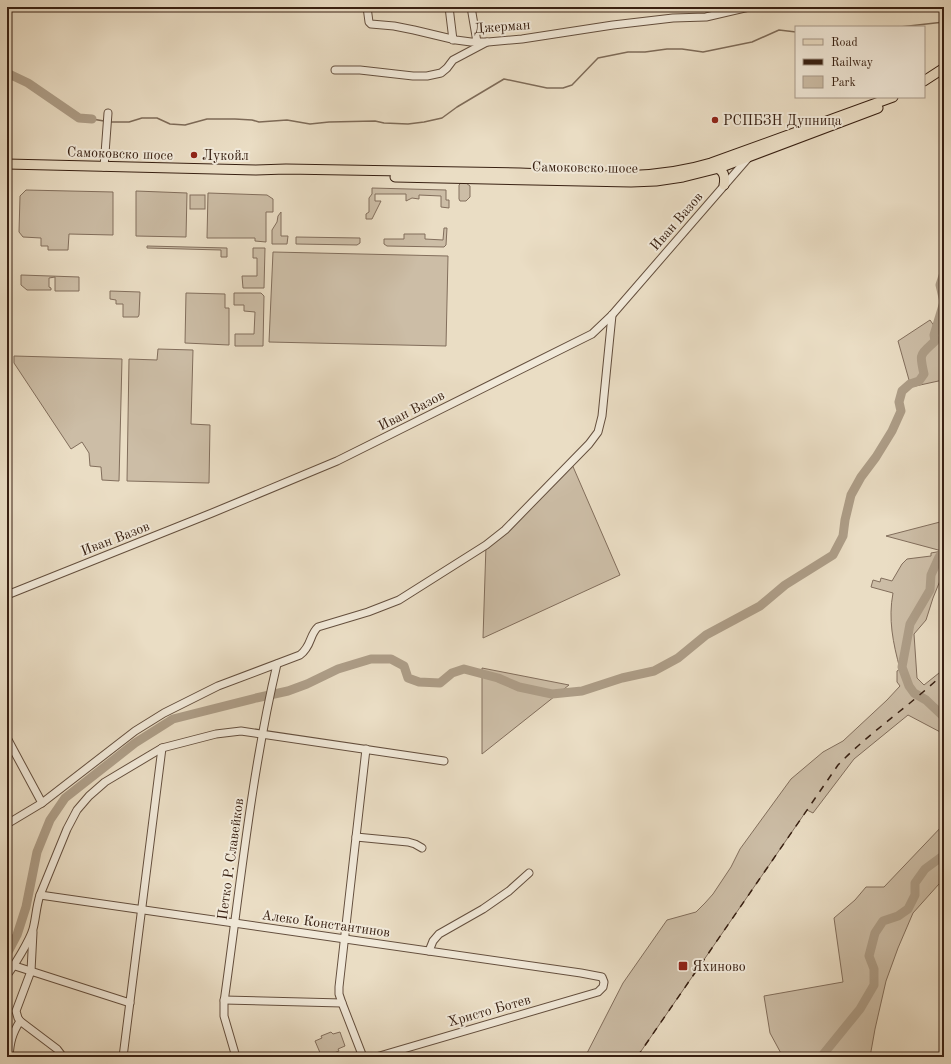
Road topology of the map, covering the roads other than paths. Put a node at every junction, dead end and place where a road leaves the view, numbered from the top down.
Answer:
1 (367, 7) edge
2 (449, 7) edge
3 (471, 7) edge
4 (749, 7) edge
5 (453, 40) junction
6 (478, 42) junction
7 (488, 42) junction
8 (944, 68) edge
9 (335, 70) dead end
10 (925, 80) edge
11 (890, 98) edge
12 (896, 98) edge
13 (108, 115) dead end
14 (757, 147) junction
15 (748, 157) junction
16 (7, 164) edge
17 (715, 166) junction
18 (104, 167) junction
19 (724, 184) junction
20 (612, 315) junction
21 (7, 595) edge
22 (277, 664) junction
23 (262, 734) junction
24 (7, 738) edge
25 (162, 748) junction
26 (366, 748) junction
27 (444, 761) dead end
28 (42, 803) junction
29 (7, 824) edge
30 (356, 838) junction
31 (422, 848) dead end
32 (529, 873) dead end
33 (40, 896) junction
34 (141, 910) junction
35 (235, 924) junction
36 (33, 930) junction
37 (344, 939) junction
38 (429, 951) junction
39 (14, 966) junction
40 (31, 971) junction
41 (7, 975) edge
42 (604, 982) joint
43 (224, 1000) junction
44 (130, 1003) junction
45 (342, 1003) junction
46 (20, 1021) junction
47 (10, 1057) edge
48 (63, 1057) edge
49 (123, 1057) edge
50 (236, 1057) edge
51 (363, 1057) edge
52 (376, 1057) edge

1 - 5 street, Джерман
2 - 5 street
3 - 6 street
4 - 7 street, Джерман
5 - 6 street, Джерман
6 - 7 street, Джерман
7 - 9 street
8 - 10 main road
11 - 14 main road, Самоковско шосе
12 - 15 main road, Самоковско шосе
13 - 18 street
14 - 15 street, Иван Вазов
14 - 17 main road, Самоковско шосе
15 - 17 main road, Самоковско шосе
15 - 19 street, Иван Вазов
16 - 18 main road, Самоковско шосе
17 - 18 main road, Самоковско шосе
17 - 19 main road
19 - 20 street, Иван Вазов
20 - 21 street, Иван Вазов
20 - 22 street
22 - 23 street, Петко Р. Славейков
22 - 28 street
23 - 25 street
23 - 26 street
23 - 35 street, Петко Р. Славейков
24 - 28 street
25 - 33 street
25 - 34 street
26 - 27 street
26 - 30 street
28 - 29 street
30 - 31 street
30 - 37 street
32 - 38 street
33 - 34 street, Алеко Константинов
33 - 36 street
34 - 35 street, Алеко Константинов
34 - 44 street
35 - 37 street, Алеко Константинов
35 - 43 street, Петко Р. Славейков
36 - 39 street
36 - 40 street
37 - 38 street, Алеко Константинов
37 - 45 street
38 - 42 street, Алеко Константинов
39 - 40 street
39 - 41 street
40 - 44 street
40 - 46 street
42 - 52 street, Христо Ботев
43 - 45 street
43 - 50 street, Петко Р. Славейков
44 - 49 street
45 - 51 street
46 - 47 street
46 - 48 street

